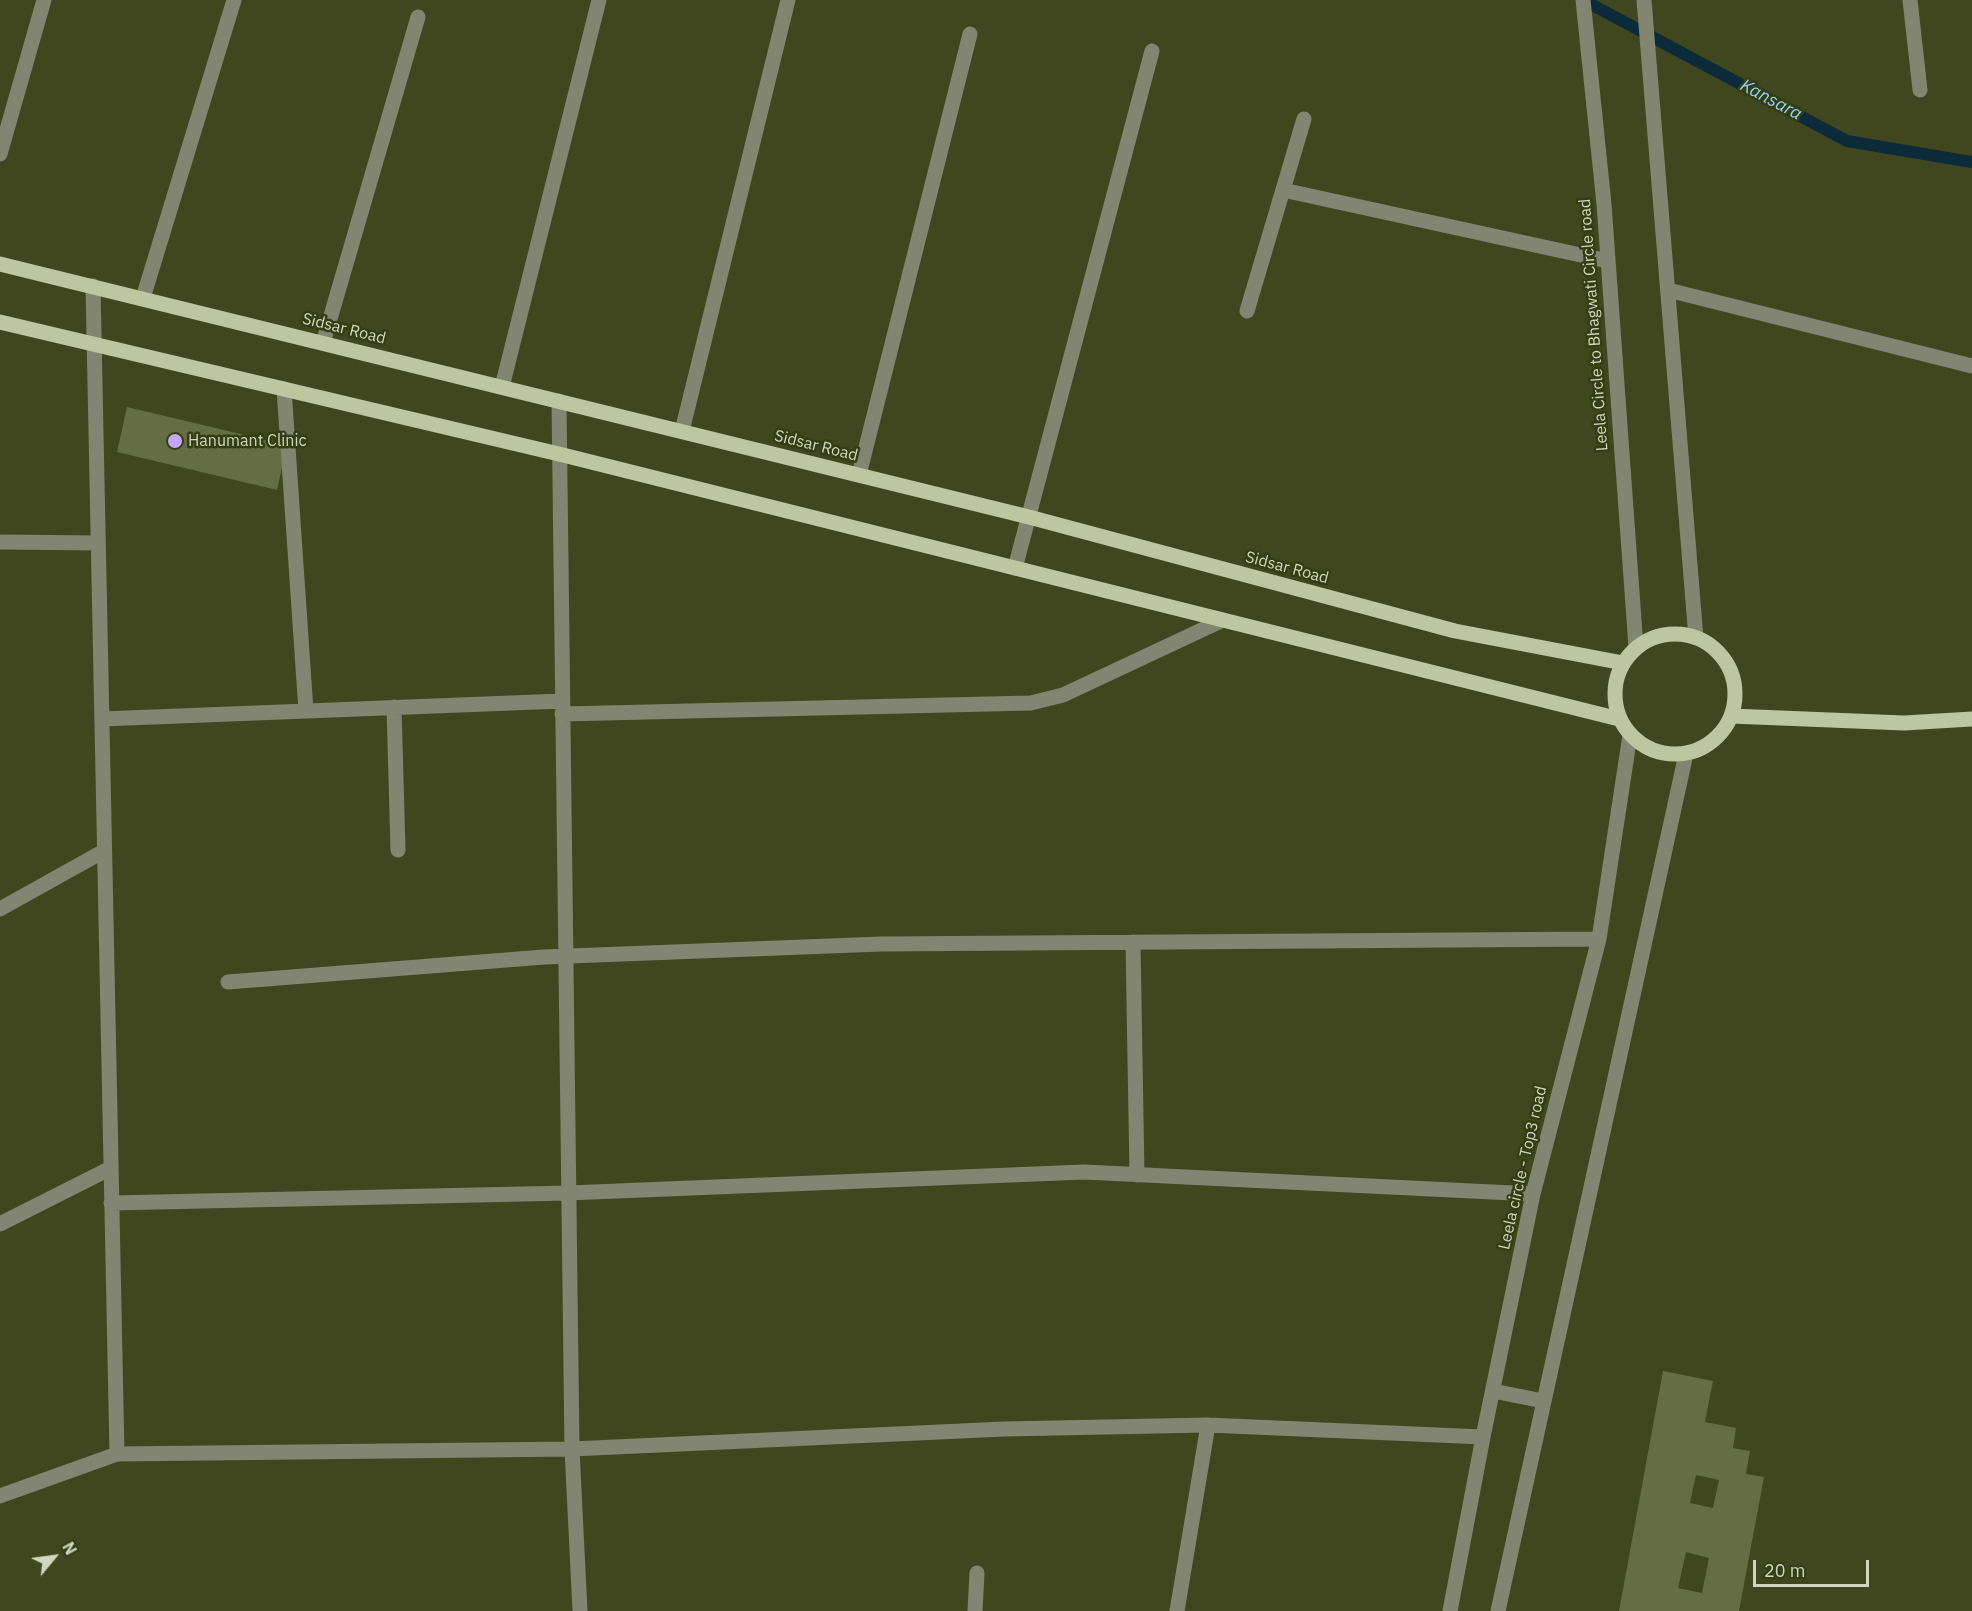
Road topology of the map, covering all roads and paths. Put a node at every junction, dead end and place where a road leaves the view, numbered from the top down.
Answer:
1 (44, 0) edge
2 (234, 0) edge
3 (599, 0) edge
4 (788, 0) edge
5 (1583, 0) edge
6 (1644, 0) edge
7 (1910, 0) edge
8 (418, 17) dead end
9 (970, 34) dead end
10 (1152, 51) dead end
11 (1920, 90) dead end
12 (1304, 119) dead end
13 (0, 154) edge
14 (1283, 190) junction
15 (1608, 261) junction
16 (0, 264) edge
17 (93, 286) junction
18 (1668, 290) junction
19 (143, 298) junction
20 (1247, 311) dead end
21 (0, 321) edge
22 (323, 343) junction
23 (95, 345) junction
24 (1972, 366) edge
25 (502, 387) junction
26 (284, 389) junction
27 (559, 400) junction
28 (681, 431) junction
29 (559, 454) junction
30 (859, 475) junction
31 (1029, 517) junction
32 (0, 542) edge
33 (98, 543) junction
34 (1015, 568) junction
35 (1223, 620) junction
36 (1696, 638) junction
37 (1636, 647) junction
38 (1623, 663) junction
39 (394, 707) junction
40 (562, 707) junction
41 (306, 711) junction
42 (1731, 717) junction
43 (102, 719) junction
44 (1619, 719) junction
45 (1972, 719) edge
46 (1630, 735) junction
47 (1686, 754) junction
48 (398, 850) dead end
49 (104, 851) junction
50 (0, 909) edge
51 (1599, 939) junction
52 (1133, 942) junction
53 (565, 956) junction
54 (228, 982) dead end
55 (111, 1168) junction
56 (1137, 1175) junction
57 (568, 1193) junction
58 (1533, 1194) junction
59 (111, 1203) junction
60 (0, 1224) edge
61 (1493, 1391) junction
62 (1543, 1401) junction
63 (1208, 1425) junction
64 (1483, 1437) junction
65 (572, 1449) junction
66 (117, 1454) junction
67 (0, 1496) edge
68 (977, 1573) dead end
69 (580, 1611) edge
70 (975, 1611) edge
71 (1177, 1611) edge
72 (1450, 1611) edge
73 (1498, 1611) edge

1 - 13 street
2 - 19 street
3 - 25 street
4 - 28 street
5 - 15 street, Leela Circle to Bhagwati Circle road
6 - 18 street
7 - 11 street
8 - 22 street
9 - 30 street
10 - 31 street
12 - 14 street
14 - 15 street
14 - 20 street
15 - 37 street, Leela Circle to Bhagwati Circle road
16 - 17 main road, Sidsar Road
17 - 19 main road, Sidsar Road
17 - 23 street
18 - 24 street
18 - 36 street
19 - 22 main road, Sidsar Road
21 - 23 main road
22 - 25 main road, Sidsar Road
23 - 26 main road
23 - 33 street
25 - 27 main road, Sidsar Road
26 - 29 main road
26 - 41 street
27 - 28 main road, Sidsar Road
27 - 29 street
28 - 30 main road, Sidsar Road
29 - 34 main road
29 - 40 street
30 - 31 main road, Sidsar Road
31 - 34 street
31 - 38 main road, Sidsar Road
32 - 33 street
33 - 43 street
34 - 35 main road
35 - 40 street
35 - 44 main road
36 - 37 main road
36 - 42 main road
37 - 38 main road
38 - 44 main road
39 - 40 street
39 - 41 street
39 - 48 street
40 - 53 street
41 - 43 street
42 - 45 main road
42 - 47 main road
43 - 49 street
44 - 46 main road
46 - 47 main road
46 - 51 street, Leela circle - Top3 road
47 - 62 street
49 - 50 street
49 - 55 street
51 - 52 street
51 - 58 street, Leela circle - Top3 road
52 - 53 street
52 - 56 street
53 - 54 street
53 - 57 street
55 - 59 street
55 - 60 street
56 - 57 street
56 - 58 street
57 - 59 street
57 - 65 street
58 - 61 street, Leela circle - Top3 road
59 - 66 street
61 - 62 street
61 - 64 street, Leela circle - Top3 road
62 - 73 street
63 - 64 street
63 - 65 street
63 - 71 street
64 - 72 street, Leela circle - Top3 road
65 - 66 street
65 - 69 street
66 - 67 street
68 - 70 street

